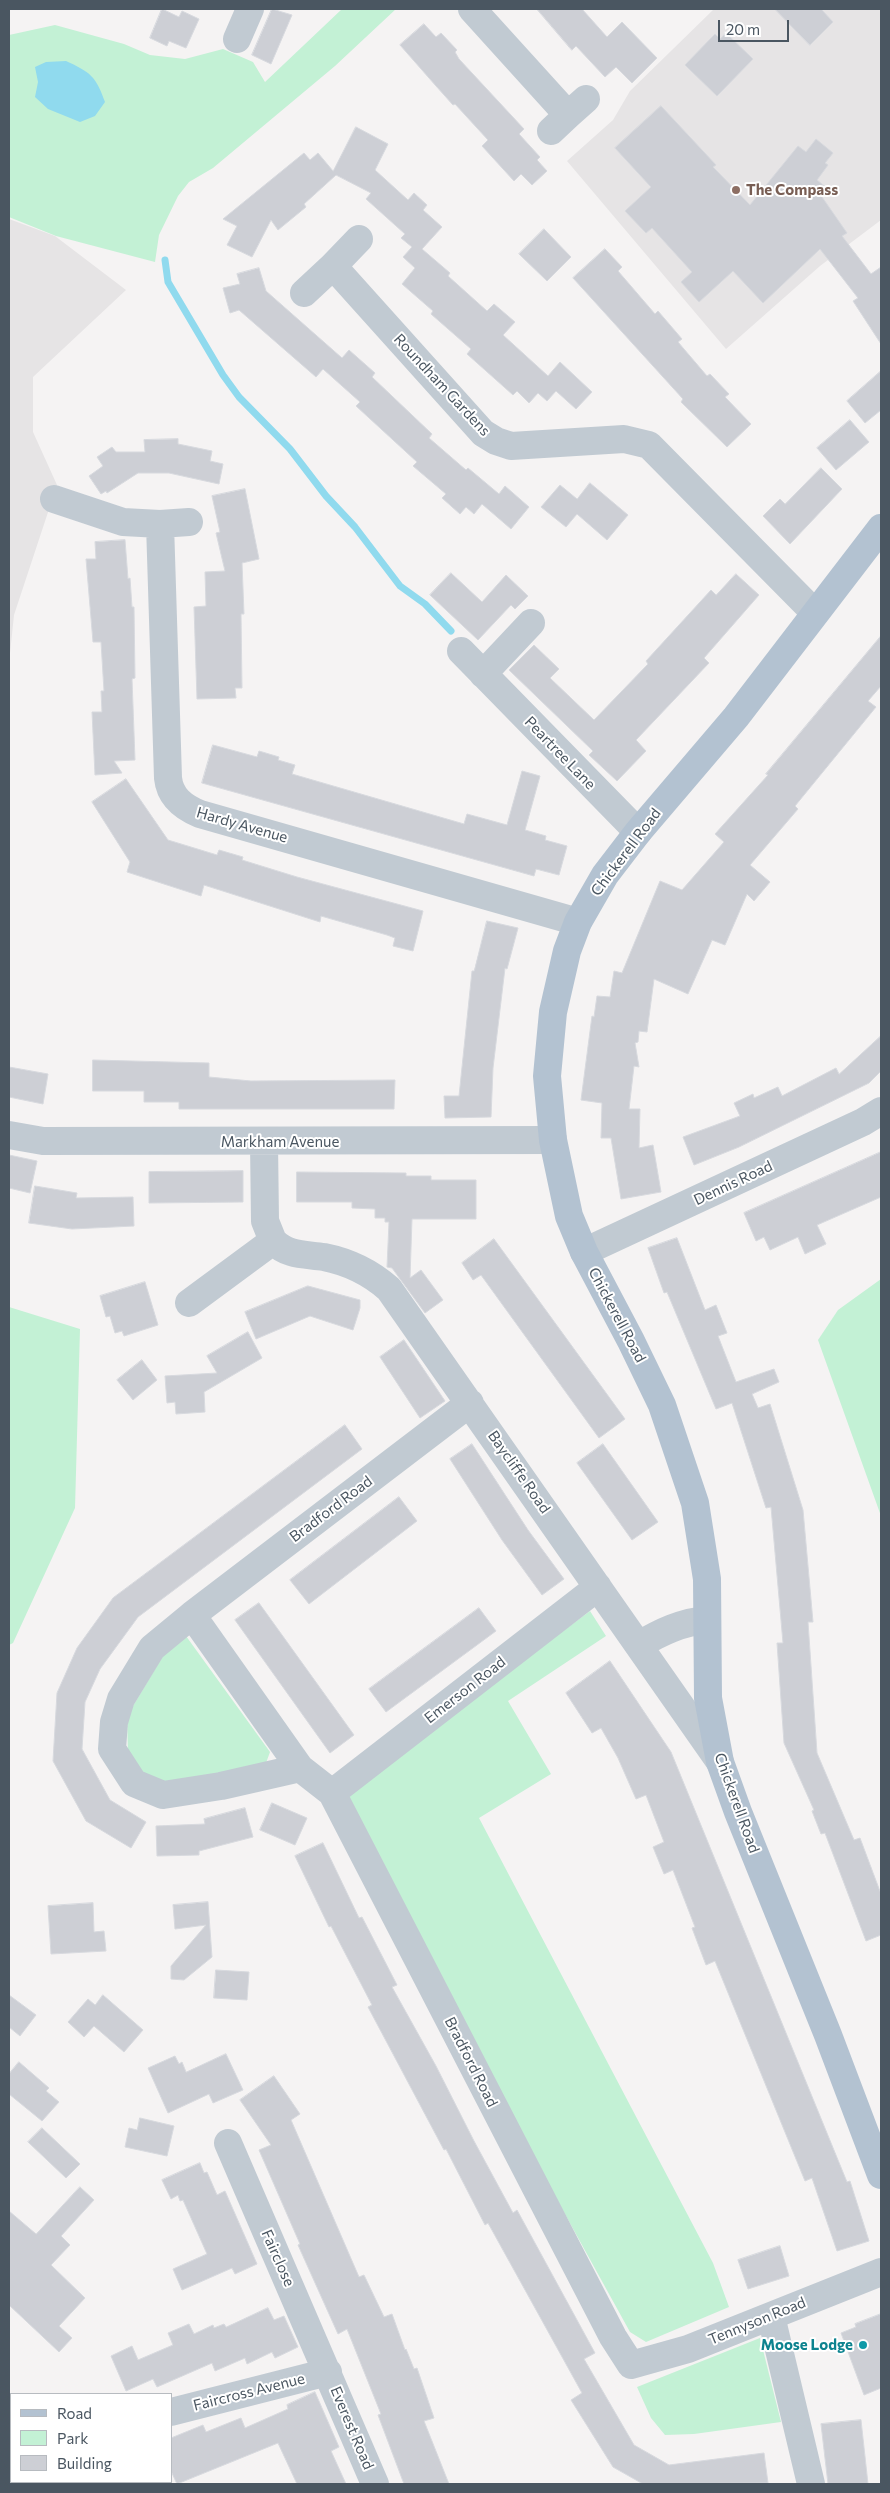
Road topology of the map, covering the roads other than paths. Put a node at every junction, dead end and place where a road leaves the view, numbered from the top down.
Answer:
1 (250, 9) edge
2 (472, 9) edge
3 (237, 39) dead end
4 (568, 115) dead end
5 (360, 239) dead end
6 (333, 266) junction
7 (304, 293) dead end
8 (54, 499) dead end
9 (189, 522) dead end
10 (160, 524) junction
11 (881, 528) edge
12 (816, 613) junction
13 (531, 622) dead end
14 (461, 651) dead end
15 (482, 674) junction
16 (638, 832) junction
17 (578, 922) junction
18 (881, 1111) edge
19 (9, 1135) edge
20 (553, 1140) junction
21 (264, 1142) junction
22 (273, 1241) junction
23 (584, 1252) junction
24 (189, 1303) dead end
25 (470, 1403) junction
26 (598, 1587) junction
27 (192, 1615) junction
28 (707, 1620) junction
29 (639, 1644) junction
30 (720, 1762) junction
31 (300, 1768) junction
32 (332, 1793) junction
33 (228, 2143) dead end
34 (881, 2174) edge
35 (881, 2272) edge
36 (771, 2316) junction
37 (631, 2365) joint
38 (328, 2372) junction
39 (172, 2412) edge
40 (376, 2484) edge
41 (811, 2484) edge

1 - 3 street
2 - 4 street
5 - 6 street
6 - 7 street
6 - 12 street, Roundham Gardens
8 - 10 street
9 - 10 street
10 - 17 street, Hardy Avenue
11 - 12 main road, Chickerell Road
12 - 16 main road, Chickerell Road
13 - 15 street
14 - 15 street, Peartree Lane
15 - 16 street, Peartree Lane
16 - 17 main road, Chickerell Road
17 - 20 main road, Chickerell Road
18 - 23 street, Dennis Road
19 - 21 street, Markham Avenue
20 - 21 street, Markham Avenue
20 - 23 main road, Chickerell Road
21 - 22 street
22 - 24 street
22 - 25 street, Baycliffe Road
23 - 28 main road, Chickerell Road
25 - 26 street, Baycliffe Road
25 - 27 street, Bradford Road
26 - 29 street, Baycliffe Road
26 - 32 street, Emerson Road
27 - 31 street, Bradford Road
27 - 31 street, Bradford Road
28 - 29 street
28 - 30 main road, Chickerell Road
29 - 30 street, Baycliffe Road
30 - 34 main road, Chickerell Road
31 - 32 street, Bradford Road
32 - 37 street, Bradford Road
33 - 38 street, Fairclose
35 - 36 street, Tennyson Road
36 - 37 street, Tennyson Road
36 - 41 street
38 - 39 street, Faircross Avenue
38 - 40 street, Everest Road

